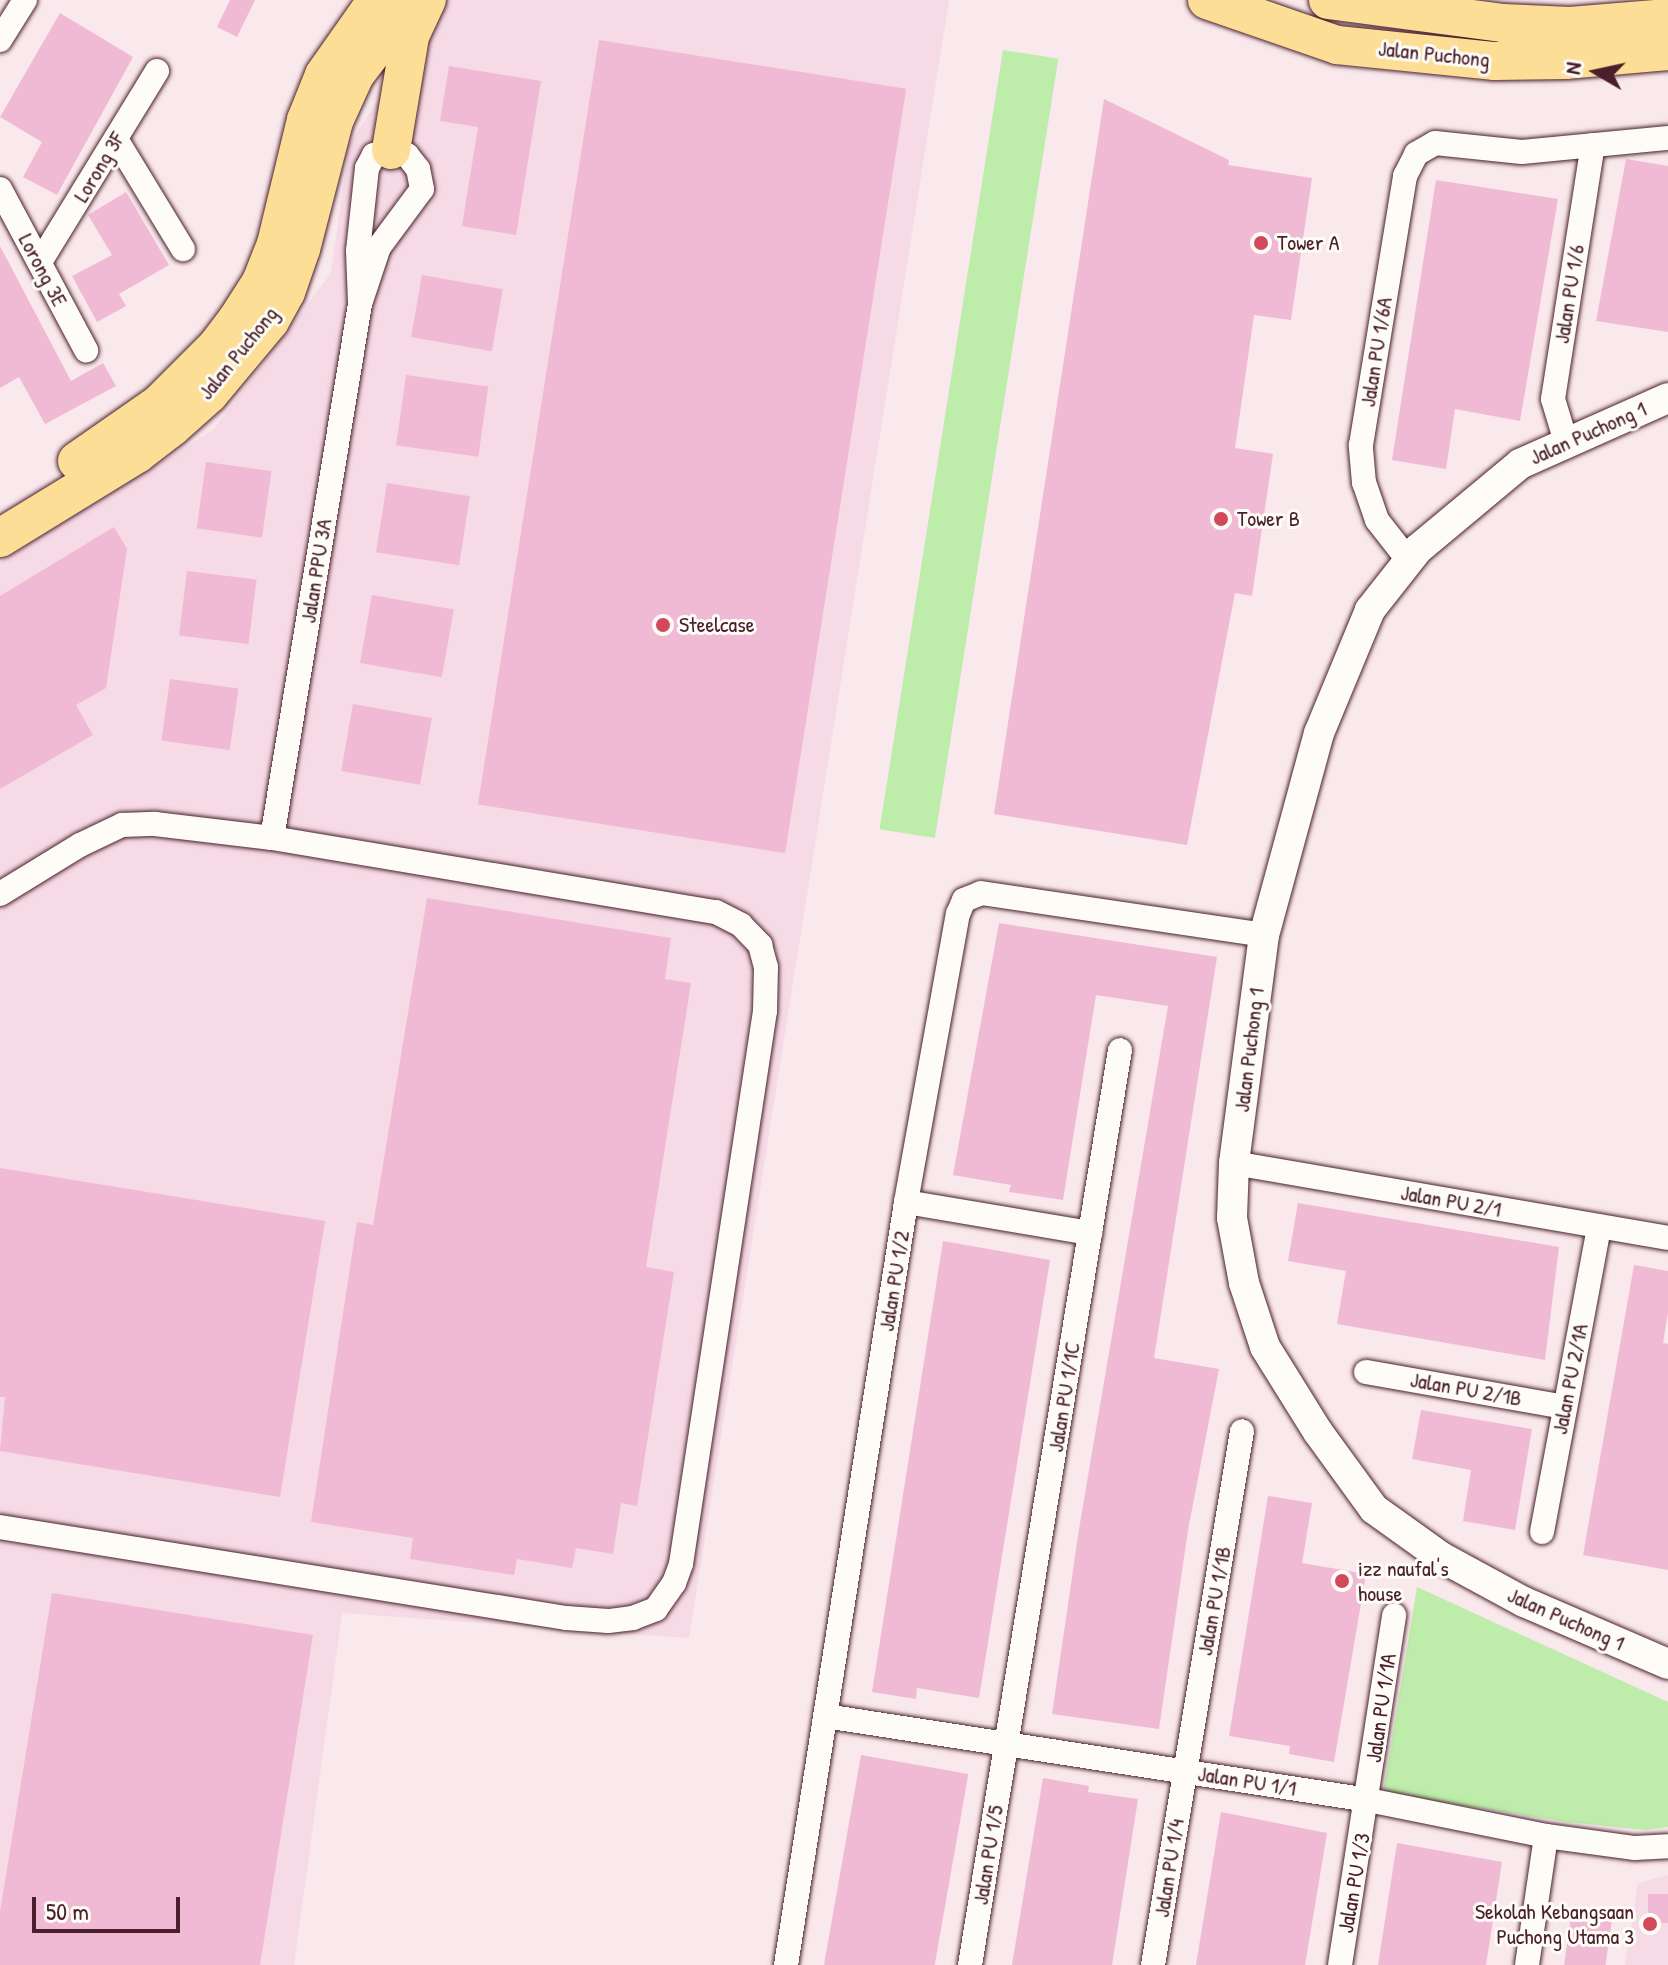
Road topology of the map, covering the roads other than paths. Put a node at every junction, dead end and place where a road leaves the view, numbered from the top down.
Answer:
1 (25, 0) edge
2 (377, 0) edge
3 (412, 0) edge
4 (427, 0) edge
5 (1207, 0) edge
6 (1328, 0) edge
7 (1502, 12) edge
8 (1668, 18) edge
9 (0, 40) edge
10 (1668, 51) edge
11 (157, 71) dead end
12 (1668, 138) edge
13 (116, 139) junction
14 (1593, 145) junction
15 (391, 150) junction
16 (0, 189) edge
17 (183, 249) dead end
18 (40, 262) junction
19 (360, 304) junction
20 (86, 350) dead end
21 (1668, 398) edge
22 (1566, 442) junction
23 (0, 509) edge
24 (0, 538) edge
25 (1409, 561) junction
26 (272, 838) junction
27 (0, 894) edge
28 (1264, 935) junction
29 (1120, 1050) dead end
30 (1234, 1163) junction
31 (906, 1202) junction
32 (1599, 1226) junction
33 (1090, 1233) junction
34 (1668, 1238) edge
35 (1366, 1372) dead end
36 (1565, 1407) junction
37 (1242, 1431) dead end
38 (0, 1527) edge
39 (1542, 1532) dead end
40 (1394, 1615) dead end
41 (1668, 1664) edge
42 (825, 1716) junction
43 (1006, 1744) junction
44 (1185, 1771) junction
45 (1368, 1800) junction
46 (1546, 1836) junction
47 (1668, 1846) edge
48 (786, 1965) edge
49 (970, 1965) edge
50 (1153, 1965) edge
51 (1340, 1965) edge
52 (1527, 1965) edge

1 - 9 street
2 - 23 main road, Jalan Puchong
3 - 24 main road, Jalan Puchong
4 - 15 main road
5 - 10 main road, Jalan Puchong
6 - 7 main road, Jalan Puchong
7 - 8 main road, Jalan Puchong
11 - 13 street, Lorong 3F
12 - 14 street
13 - 17 street
13 - 18 street, Lorong 3F
14 - 22 street, Jalan PU 1/6
14 - 25 street, Jalan PU 1/6A
15 - 19 street, Jalan PPU 3A
15 - 19 street, Jalan PPU 3A
16 - 18 street, Lorong 3E
18 - 20 street, Lorong 3E
19 - 26 street, Jalan PPU 3A
21 - 22 street, Jalan Puchong 1
22 - 25 street, Jalan Puchong 1
25 - 28 street, Jalan Puchong 1
26 - 27 street
26 - 38 street
28 - 30 street, Jalan Puchong 1
28 - 31 street, Jalan PU 1/2
29 - 33 street, Jalan PU 1/1C
30 - 32 street, Jalan PU 2/1
30 - 41 street, Jalan Puchong 1
31 - 33 street
31 - 42 street, Jalan PU 1/2
32 - 34 street, Jalan PU 2/1
32 - 36 street, Jalan PU 2/1A
33 - 43 street, Jalan PU 1/1C
35 - 36 street, Jalan PU 2/1B
36 - 39 street, Jalan PU 2/1A
37 - 44 street, Jalan PU 1/1B
40 - 45 street, Jalan PU 1/1A
42 - 43 street, Jalan PU 1/1
42 - 48 street, Jalan PU 1/2
43 - 44 street, Jalan PU 1/1
43 - 49 street, Jalan PU 1/5
44 - 45 street, Jalan PU 1/1
44 - 50 street, Jalan PU 1/4
45 - 46 street, Jalan PU 1/1
45 - 51 street, Jalan PU 1/3
46 - 47 street, Jalan PU 1/1
46 - 52 street

